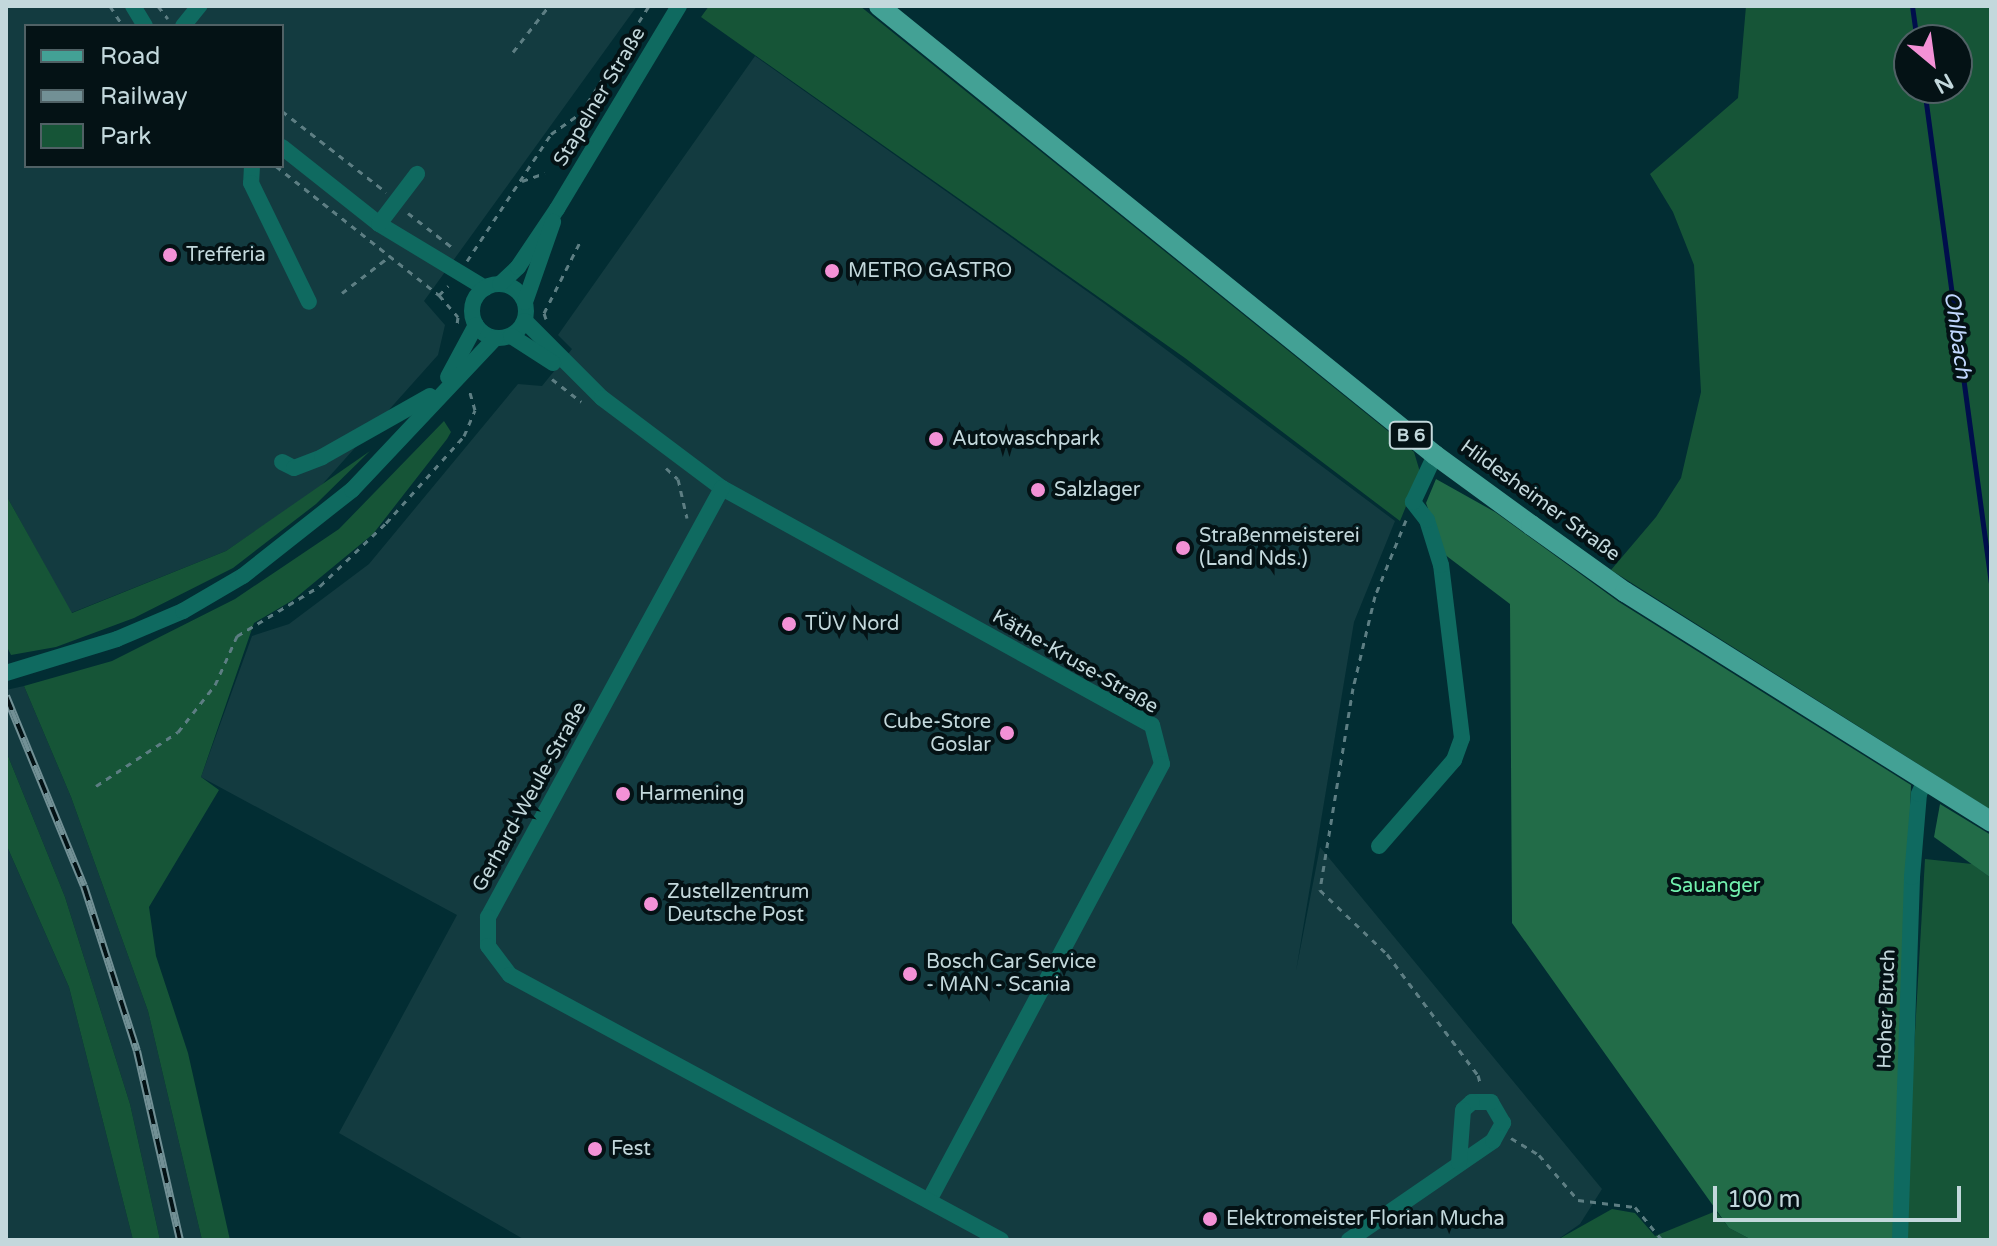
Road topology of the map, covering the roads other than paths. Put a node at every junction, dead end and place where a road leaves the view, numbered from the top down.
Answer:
1 (133, 6) edge
2 (199, 6) edge
3 (679, 6) edge
4 (879, 6) edge
5 (144, 24) edge
6 (182, 24) edge
7 (284, 149) edge
8 (252, 168) edge
9 (417, 174) dead end
10 (557, 209) junction
11 (379, 224) junction
12 (419, 252) junction
13 (493, 286) junction
14 (473, 301) junction
15 (309, 302) dead end
16 (525, 302) junction
17 (525, 321) junction
18 (476, 325) junction
19 (503, 337) junction
20 (545, 351) junction
21 (442, 389) junction
22 (1435, 455) junction
23 (282, 462) dead end
24 (722, 488) junction
25 (6, 673) edge
26 (1925, 780) junction
27 (1991, 822) edge
28 (1379, 846) dead end
29 (1459, 1163) junction
30 (929, 1201) junction
31 (1001, 1240) edge
32 (1349, 1240) edge
33 (1900, 1240) edge

1 - 5 street
2 - 6 street
3 - 10 street, Stapelner Straße
4 - 22 main road, Hildesheimer Straße / B 6
7 - 11 street
8 - 15 street
9 - 11 street
10 - 13 street, Stapelner Straße
10 - 16 street, Stapelner Straße
11 - 12 street
12 - 13 street
12 - 14 street
13 - 14 street, Stapelner Straße
13 - 16 street
14 - 18 street
16 - 17 street, Stapelner Straße
17 - 19 street
17 - 20 street
18 - 19 street
18 - 21 street
19 - 20 street
19 - 21 street
20 - 24 street
21 - 23 street
21 - 25 street
22 - 26 main road, Hildesheimer Straße / B 6
22 - 28 street
24 - 30 street, Käthe-Kruse-Straße
24 - 30 street, Gerhard-Weule-Straße
26 - 27 main road, B 6
26 - 33 street, Hoher Bruch
29 - 29 street
29 - 32 street
30 - 31 street, Gerhard-Weule-Straße

